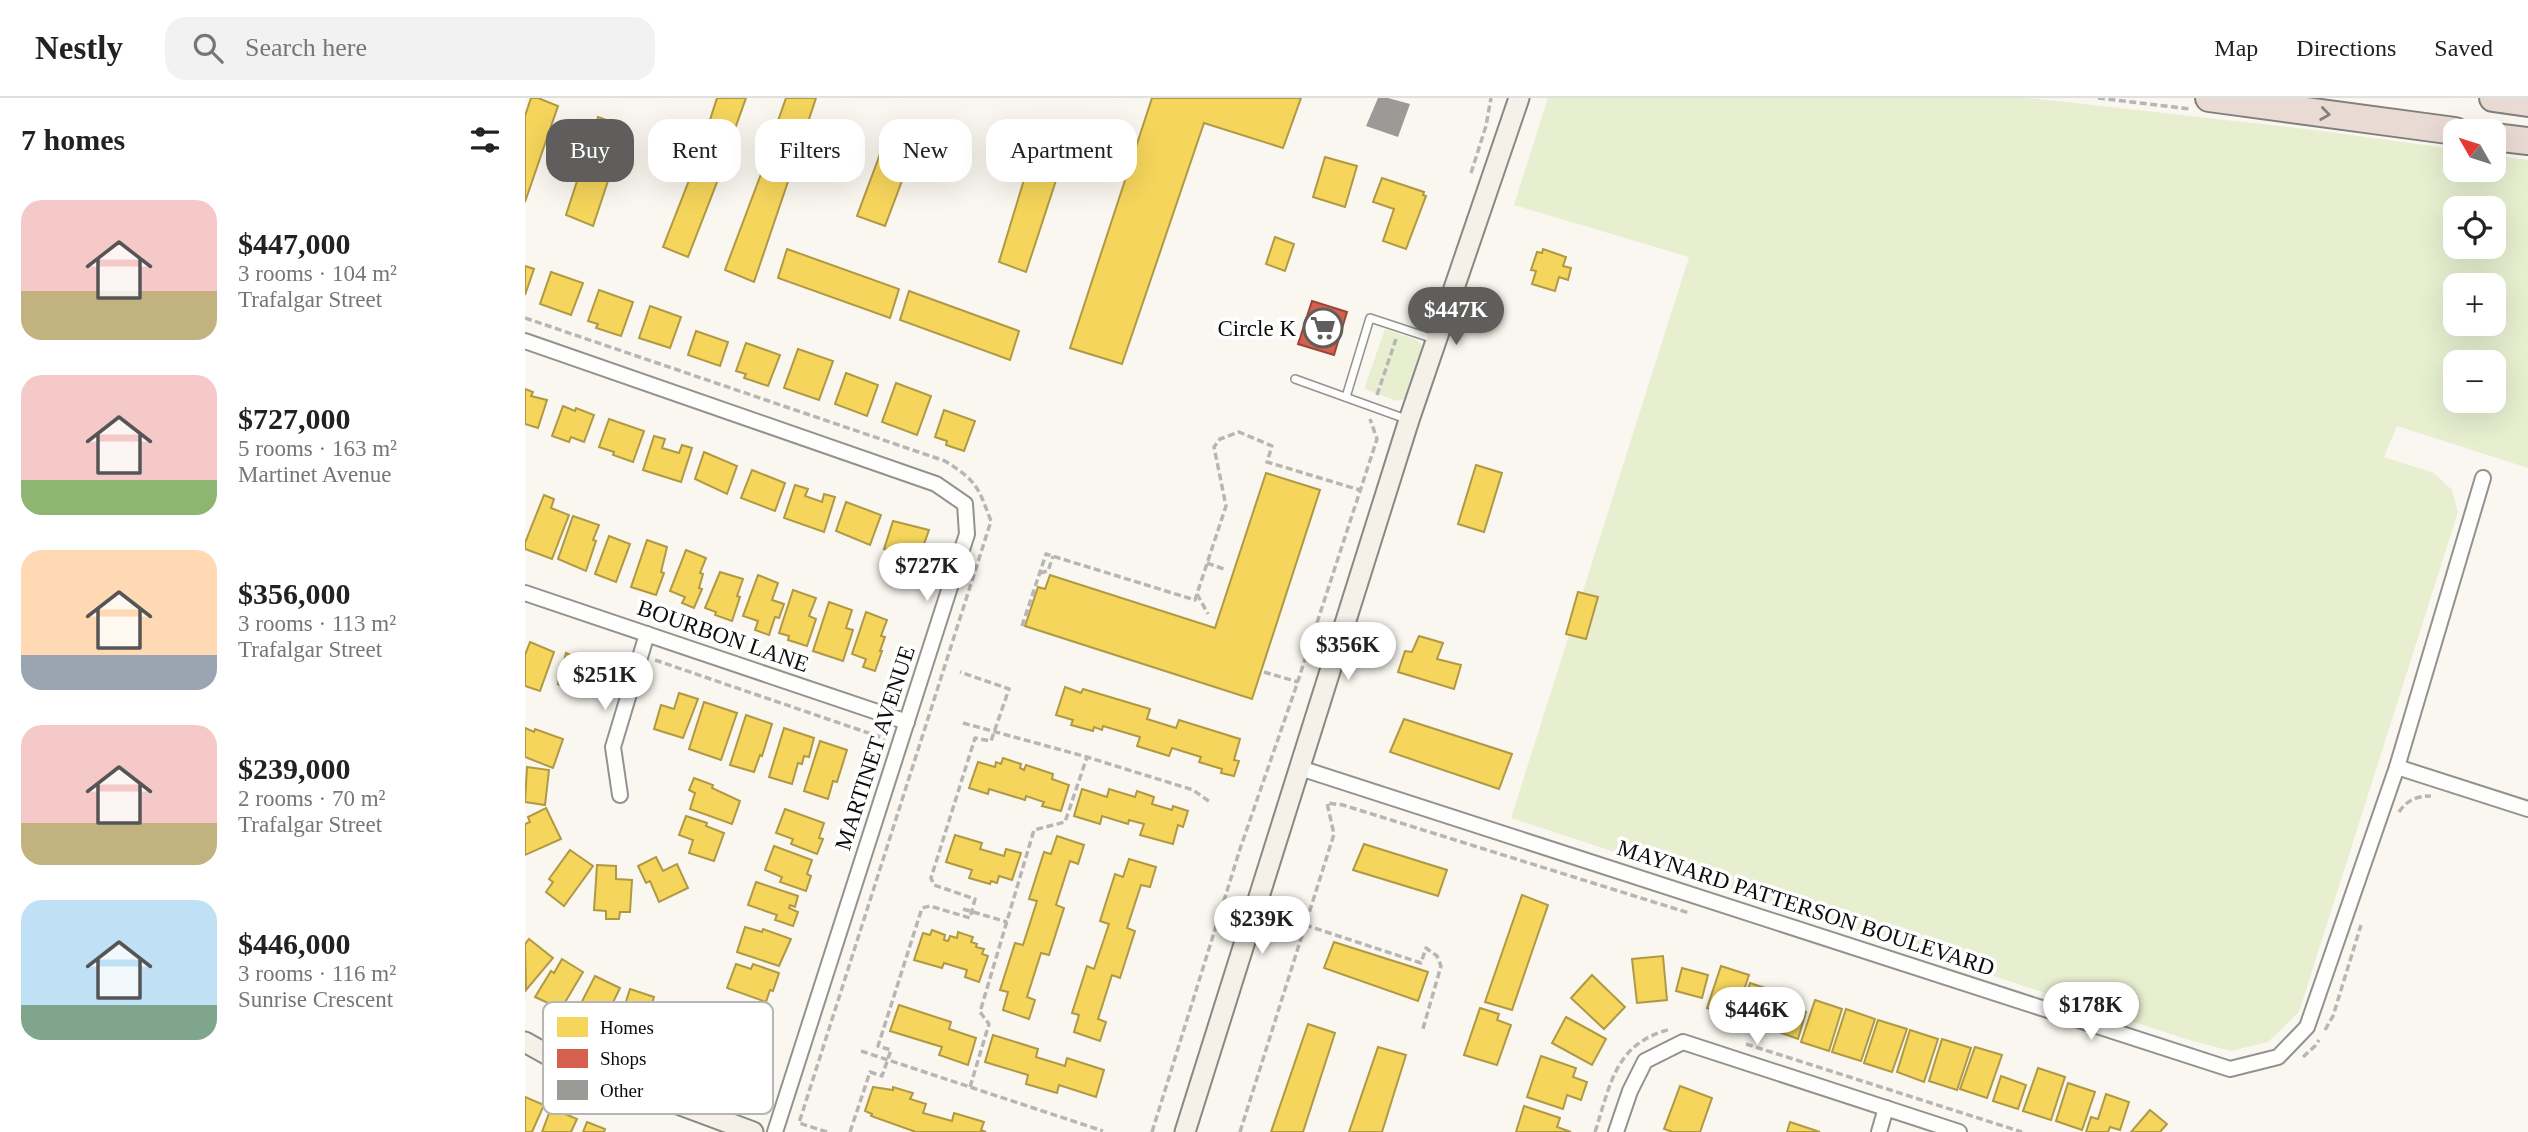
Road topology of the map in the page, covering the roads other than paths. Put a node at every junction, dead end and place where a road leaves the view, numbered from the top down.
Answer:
1 (1519, 98) edge
2 (2209, 98) edge
3 (2493, 98) edge
4 (2528, 103) edge
5 (2443, 129) edge
6 (2506, 138) edge
7 (2528, 141) edge
8 (1437, 340) junction
9 (525, 341) edge
10 (1295, 379) dead end
11 (1346, 397) junction
12 (1409, 420) junction
13 (2483, 478) dead end
14 (525, 593) edge
15 (647, 634) junction
16 (907, 722) junction
17 (2397, 767) junction
18 (1300, 768) junction
19 (620, 795) dead end
20 (2528, 810) edge
21 (525, 1042) edge
22 (543, 1052) edge
23 (1886, 1108) junction
24 (705, 1114) edge
25 (753, 1132) edge
26 (775, 1132) edge
27 (1185, 1132) edge
28 (1616, 1132) edge
29 (1879, 1132) edge
30 (1959, 1132) edge

1 - 8 main road
2 -> 5 highway
3 - 4 highway
6 - 7 highway
8 - 11 lane
8 - 12 main road
9 - 16 street, MARTINET AVENUE
10 - 11 lane
11 - 12 lane
12 - 18 main road
13 - 17 street, MAYNARD PATTERSON BOULEVARD
14 - 15 street, BOURBON LANE
15 - 16 street, BOURBON LANE
15 - 19 street
16 - 26 street, MARTINET AVENUE
17 - 18 street, MAYNARD PATTERSON BOULEVARD
17 - 20 street
18 - 27 main road
21 - 22 main road
23 - 28 street
23 - 29 street
23 - 30 street
24 - 25 main road

